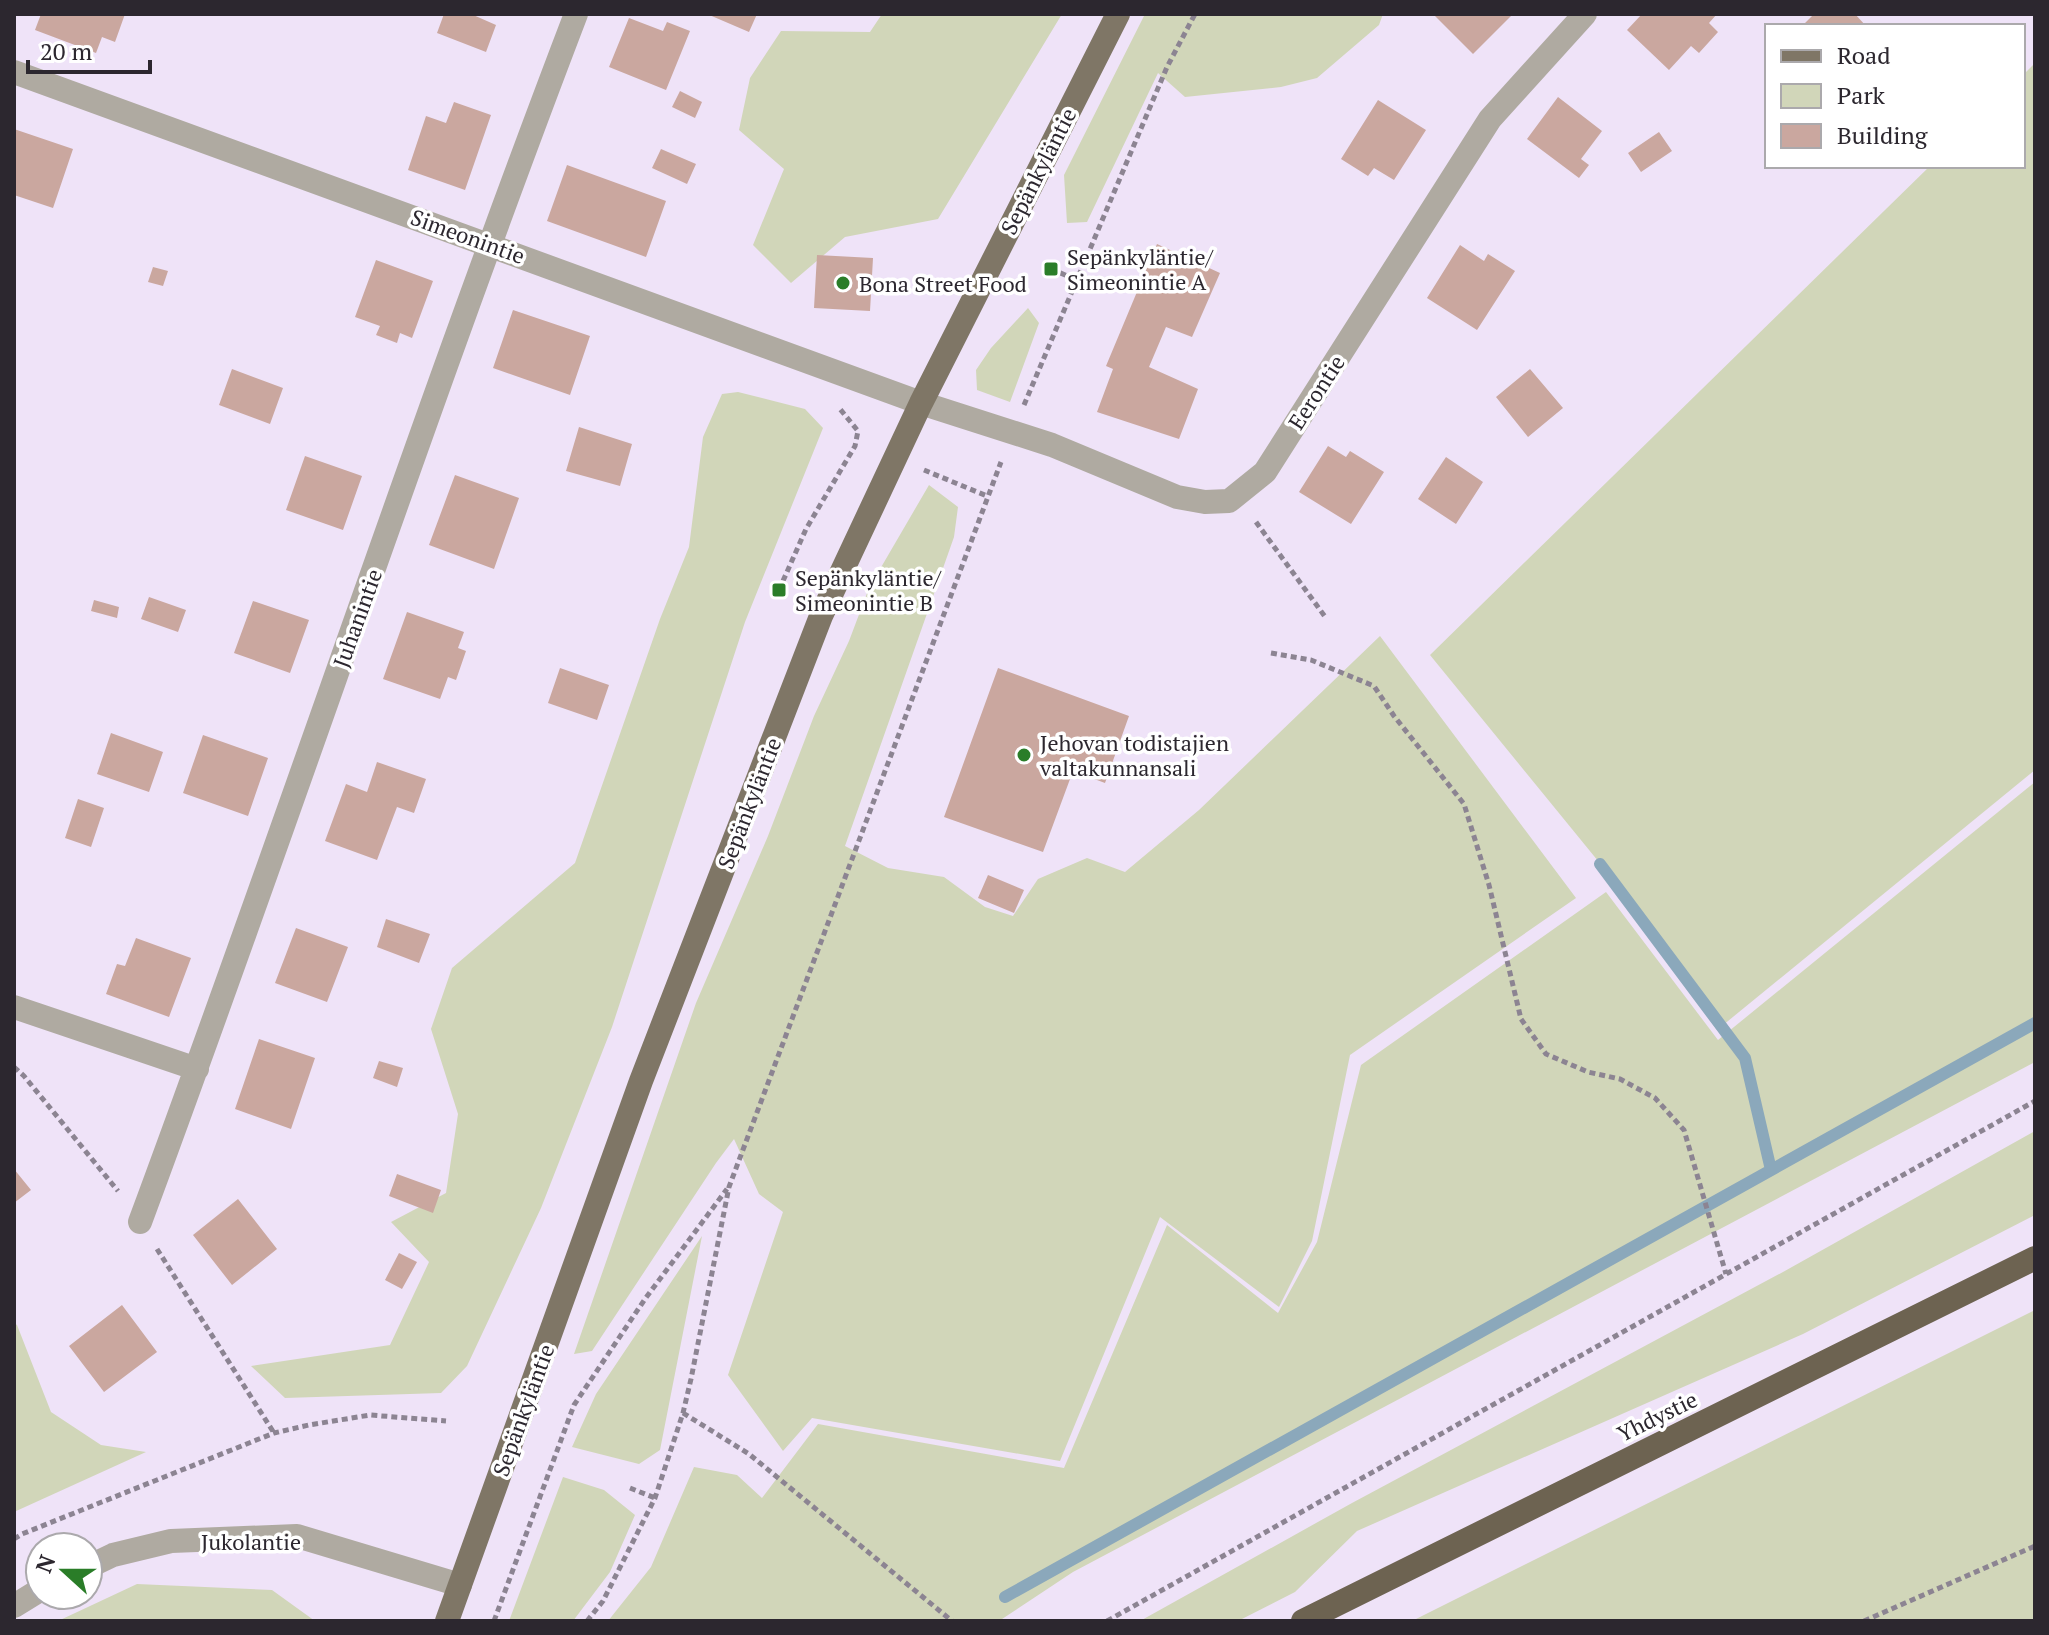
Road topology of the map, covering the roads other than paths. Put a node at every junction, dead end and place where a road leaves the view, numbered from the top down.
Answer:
1 (576, 14) edge
2 (1118, 14) edge
3 (1585, 14) edge
4 (14, 72) edge
5 (489, 244) junction
6 (921, 403) junction
7 (14, 1007) edge
8 (197, 1069) junction
9 (140, 1222) dead end
10 (2035, 1258) edge
11 (104, 1559) edge
12 (460, 1585) junction
13 (447, 1621) edge
14 (1303, 1621) edge

1 - 5 street, Juhanintie
2 - 6 main road, Sepänkyläntie
3 - 6 street, Eerontie
4 - 5 street, Simeonintie
5 - 6 street, Simeonintie
5 - 8 street, Juhanintie
6 - 12 main road, Sepänkyläntie
7 - 8 street
8 - 9 street, Juhanintie
10 - 14 highway, Yhdystie
11 - 12 street, Jukolantie
12 - 13 main road, Sepänkyläntie

